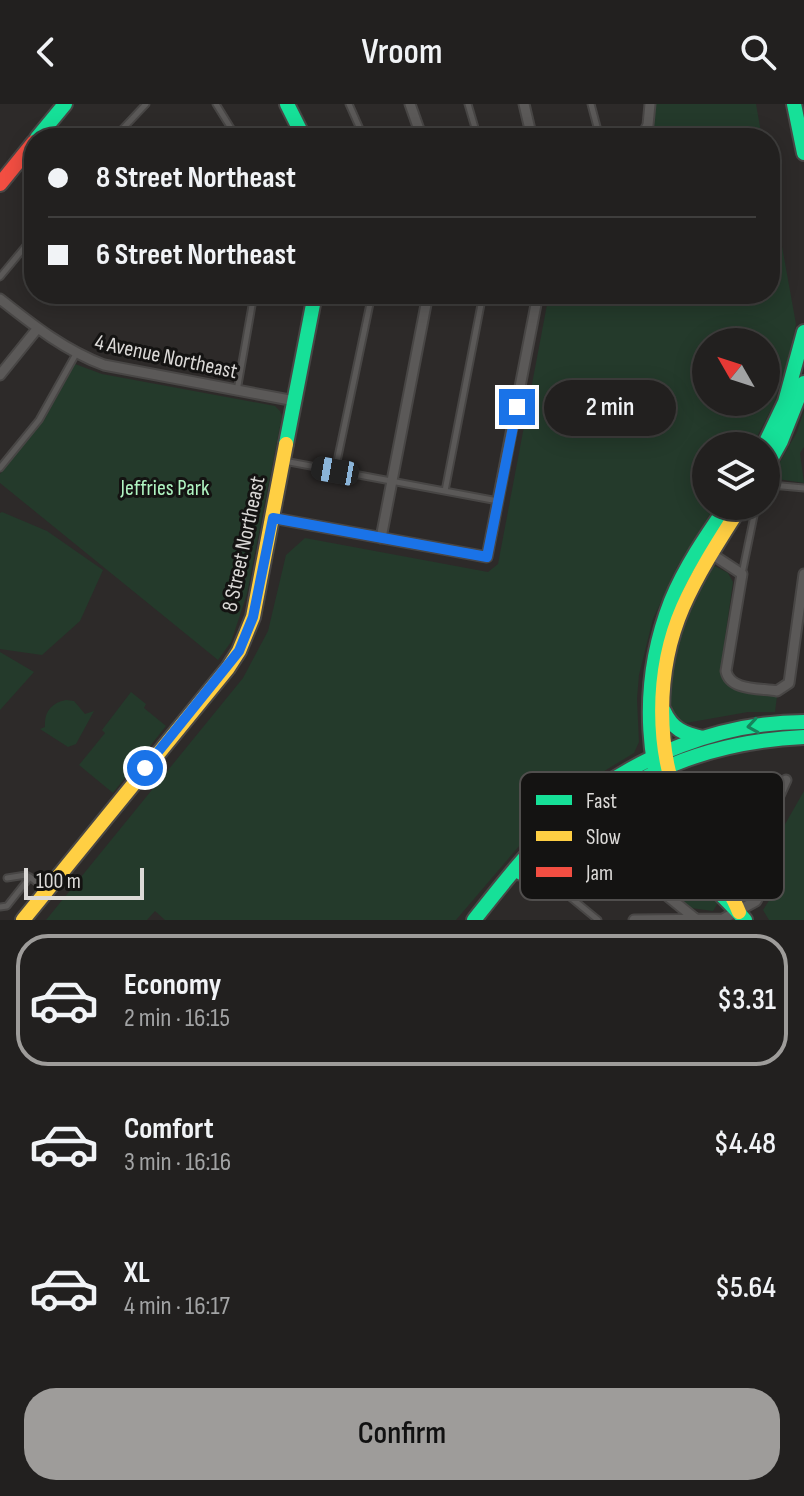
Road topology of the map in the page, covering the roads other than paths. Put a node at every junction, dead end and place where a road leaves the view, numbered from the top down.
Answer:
1 (65, 104) edge
2 (146, 104) edge
3 (216, 104) edge
4 (287, 104) edge
5 (349, 104) edge
6 (410, 104) edge
7 (468, 104) edge
8 (524, 104) edge
9 (591, 104) edge
10 (650, 104) edge
11 (794, 104) edge
12 (46, 128) edge
13 (123, 128) edge
14 (231, 128) edge
15 (299, 128) edge
16 (360, 128) edge
17 (418, 128) edge
18 (475, 128) edge
19 (530, 128) edge
20 (597, 128) edge
21 (646, 128) edge
22 (804, 153) edge
23 (24, 155) edge
24 (0, 184) edge
25 (24, 248) edge
26 (0, 277) edge
27 (0, 299) edge
28 (252, 304) edge
29 (313, 304) edge
30 (370, 304) edge
31 (426, 304) edge
32 (481, 304) edge
33 (536, 304) edge
34 (37, 329) junction
35 (804, 332) edge
36 (76, 354) junction
37 (0, 375) edge
38 (804, 383) edge
39 (237, 391) junction
40 (295, 401) junction
41 (770, 432) edge
42 (780, 443) edge
43 (284, 461) junction
44 (0, 468) edge
45 (335, 471) junction
46 (391, 481) junction
47 (780, 486) edge
48 (804, 488) edge
49 (445, 491) junction
50 (499, 501) junction
51 (273, 518) junction
52 (720, 520) edge
53 (730, 520) edge
54 (753, 520) edge
55 (381, 538) junction
56 (705, 550) junction
57 (742, 574) junction
58 (804, 574) edge
59 (661, 703) junction
60 (804, 722) edge
61 (804, 737) edge
62 (704, 745) junction
63 (659, 760) junction
64 (631, 772) edge
65 (643, 772) edge
66 (662, 772) edge
67 (683, 772) edge
68 (786, 780) dead end
69 (784, 784) edge
70 (520, 861) edge
71 (520, 875) edge
72 (30, 877) junction
73 (7, 878) dead end
74 (47, 891) junction
75 (574, 900) edge
76 (673, 900) edge
77 (757, 900) edge
78 (0, 907) edge
79 (742, 916) edge
80 (23, 920) edge
81 (474, 920) edge
82 (598, 920) edge
83 (634, 920) edge
84 (697, 920) edge

1 - 12 main road
2 - 13 lane
3 - 14 lane
4 - 15 main road
5 - 16 lane
6 - 17 street
7 - 18 lane
8 - 19 street
9 - 20 lane
10 - 21 street
11 - 22 main road
23 - 24 main road
25 - 26 lane
27 - 34 street, 4 Avenue Northeast
28 - 39 lane
29 - 40 main road, 8 Street Northeast
30 - 45 lane
31 - 46 street
32 - 49 lane
33 - 50 street
34 - 36 street, 4 Avenue Northeast
34 - 37 street
35 - 41 main road
36 - 39 street, 4 Avenue Northeast
36 - 44 lane
38 - 42 main road
39 - 40 street, 4 Avenue Northeast
40 - 43 main road, 8 Street Northeast
43 - 45 lane
43 - 51 main road, 8 Street Northeast
45 - 46 lane
46 - 49 lane
46 - 55 street
47 - 48 lane
49 - 50 lane
50 - 55 street
51 - 55 street
51 - 74 main road, 8 Street Northeast
52 - 56 main road
53 - 56 main road
54 - 57 lane
56 - 57 street
56 - 59 main road
56 - 63 main road
57 - 58 street
59 - 62 main road
59 - 63 main road
60 -> 62 main road
61 - 62 main road
62 - 63 main road
62 - 67 main road
63 - 64 main road
63 - 65 main road
63 - 66 main road
68 - 69 street
70 - 81 main road
71 - 81 main road
72 - 73 lane
72 - 74 lane
72 - 78 lane
74 - 80 main road, 8 Street Northeast
75 - 82 lane
76 - 84 street
77 - 79 street
79 - 84 street
83 - 84 street

